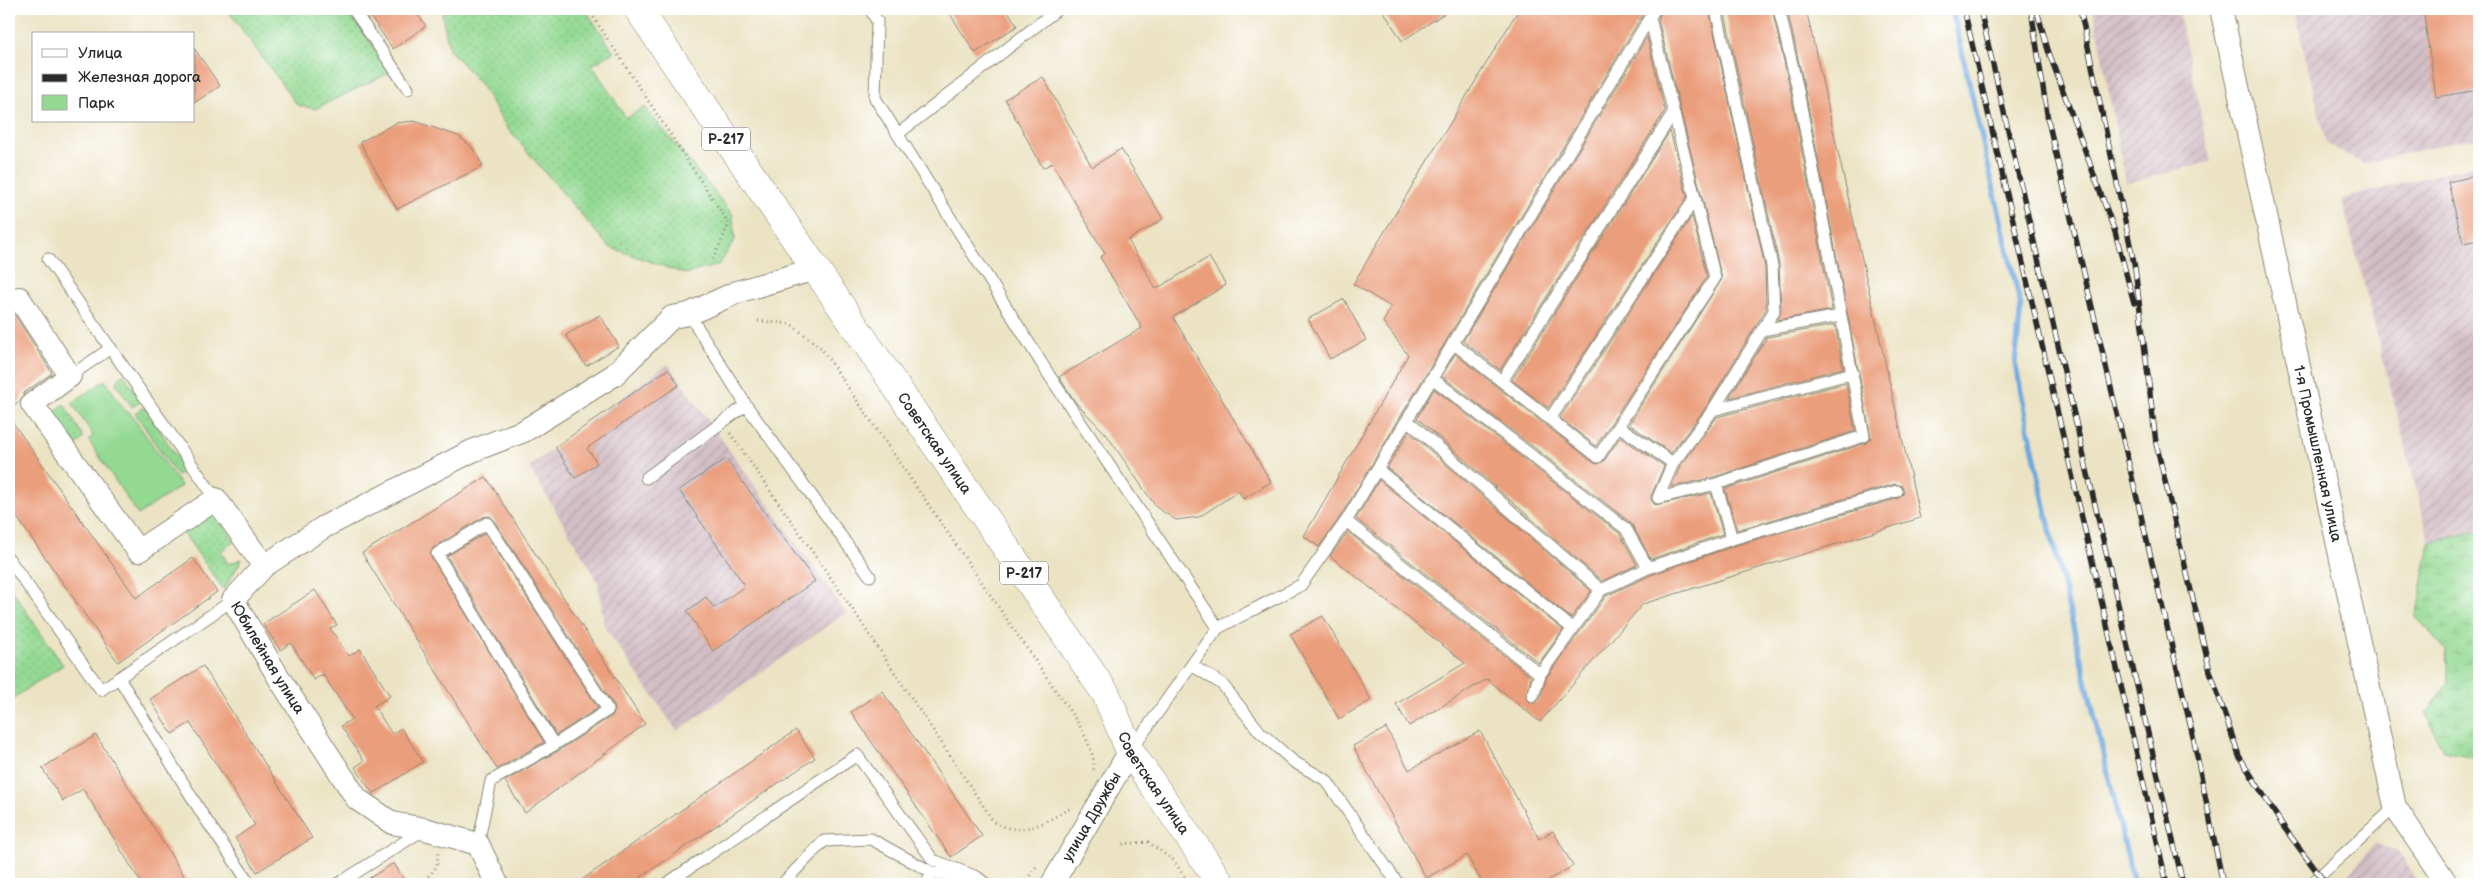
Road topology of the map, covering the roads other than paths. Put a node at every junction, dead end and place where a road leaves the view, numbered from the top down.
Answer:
1 (353, 9) edge
2 (638, 9) edge
3 (870, 9) edge
4 (1058, 9) edge
5 (1716, 9) edge
6 (1779, 9) edge
7 (2220, 9) edge
8 (1652, 13) edge
9 (408, 89) dead end
10 (1673, 113) junction
11 (898, 134) junction
12 (1695, 198) junction
13 (48, 258) dead end
14 (815, 269) junction
15 (14, 301) edge
16 (689, 314) junction
17 (1840, 316) junction
18 (1762, 330) junction
19 (1454, 342) junction
20 (111, 348) junction
21 (1854, 373) junction
22 (70, 376) junction
23 (1432, 378) junction
24 (1502, 381) junction
25 (746, 405) junction
26 (1713, 410) junction
27 (1550, 419) junction
28 (1407, 420) junction
29 (1618, 426) junction
30 (1673, 463) junction
31 (1377, 469) junction
32 (646, 478) dead end
33 (1716, 484) junction
34 (1897, 491) dead end
35 (216, 499) junction
36 (1346, 521) junction
37 (1732, 539) junction
38 (9, 559) edge
39 (264, 566) junction
40 (1648, 568) junction
41 (870, 576) dead end
42 (1601, 590) junction
43 (233, 600) junction
44 (1218, 628) junction
45 (1573, 629) junction
46 (1193, 666) junction
47 (1540, 674) junction
48 (118, 678) junction
49 (1532, 696) dead end
50 (554, 745) junction
51 (1130, 751) junction
52 (2394, 807) junction
53 (432, 831) junction
54 (478, 844) junction
55 (933, 873) junction
56 (982, 881) edge
57 (250, 884) edge
58 (338, 884) edge
59 (497, 884) edge
60 (666, 884) edge
61 (782, 884) edge
62 (926, 884) edge
63 (1052, 884) edge
64 (1221, 884) edge
65 (1398, 884) edge
66 (2311, 884) edge
67 (2447, 884) edge

1 - 9 lane
2 - 14 highway, Советская улица / Р-217
3 - 11 lane
4 - 11 lane
5 - 18 lane
6 - 17 lane
7 - 52 street, 1-я Промышленная улица
8 - 10 lane
8 - 19 lane
10 - 12 lane
10 - 24 lane
11 - 44 lane
12 - 27 lane
12 - 29 lane
13 - 20 lane
14 - 16 street, Юбилейная улица
14 - 51 highway, Советская улица / Р-217
15 - 22 street
16 - 25 lane
16 - 39 street, Юбилейная улица
17 - 18 lane
17 - 21 lane
18 - 26 lane
19 - 23 lane
19 - 24 lane
20 - 22 lane
20 - 35 lane
21 - 26 lane
21 - 33 lane
22 - 35 street
23 - 28 lane
23 - 40 lane
24 - 27 lane
25 - 32 lane
25 - 41 lane
26 - 30 lane
27 - 29 lane
28 - 31 lane
28 - 42 lane
29 - 30 lane
30 - 33 lane
31 - 36 lane
31 - 45 lane
33 - 37 lane
34 - 37 lane
35 - 39 street
36 - 44 lane
36 - 47 lane
37 - 40 lane
38 - 48 lane
39 - 43 street, Юбилейная улица
40 - 42 lane
42 - 45 lane
43 - 48 lane
43 - 53 street, Юбилейная улица
44 - 46 lane
45 - 47 lane
46 - 51 lane
46 - 65 lane
47 - 49 lane
48 - 57 lane
50 - 50 lane
50 - 54 lane
51 - 63 street, улица Дружбы
51 - 64 highway, Советская улица / Р-217
52 - 66 lane
52 - 67 street, 1-я Промышленная улица
53 - 54 street, Юбилейная улица
53 - 58 lane
54 - 59 street
55 - 56 lane
55 - 61 lane
55 - 62 lane
56 - 60 lane

